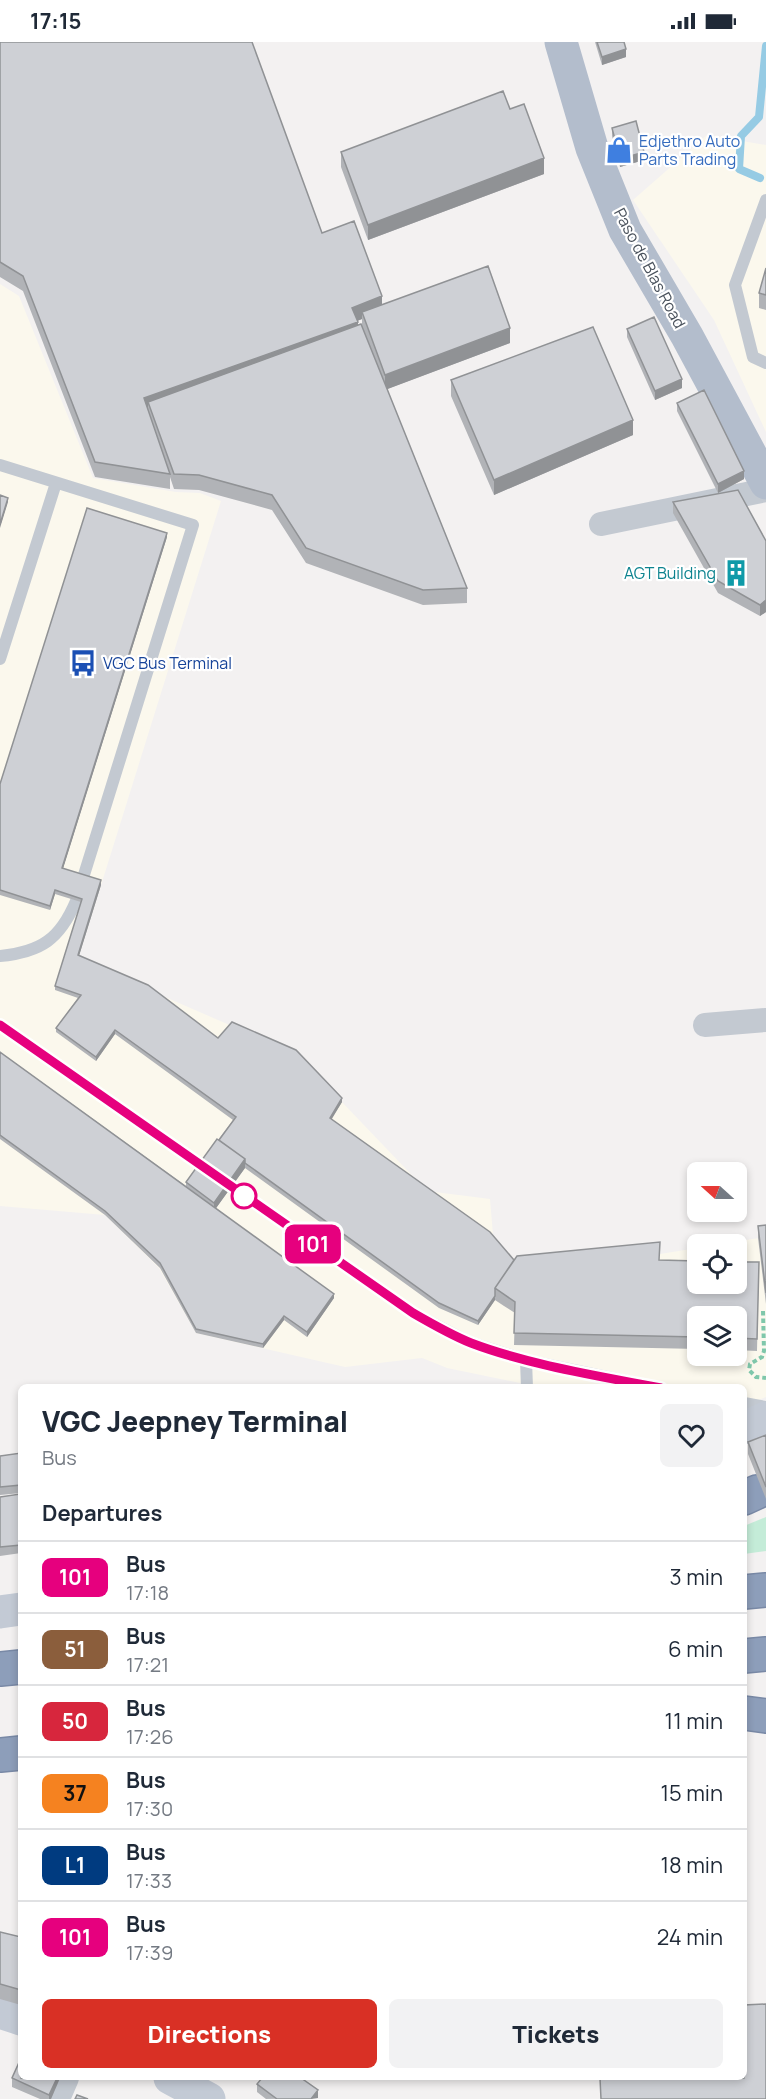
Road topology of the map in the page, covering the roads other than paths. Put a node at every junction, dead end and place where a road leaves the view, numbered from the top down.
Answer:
1 (561, 42) edge
2 (766, 200) edge
3 (766, 363) edge
4 (0, 465) edge
5 (56, 483) junction
6 (766, 483) edge
7 (766, 490) edge
8 (601, 524) dead end
9 (0, 659) edge
10 (83, 879) edge
11 (76, 901) edge
12 (0, 956) edge
13 (766, 1020) edge
14 (0, 1025) edge
15 (705, 1025) dead end
16 (203, 1167) edge
17 (231, 1187) edge
18 (526, 1360) junction
19 (527, 1384) edge
20 (639, 1384) edge
21 (747, 1404) edge
22 (766, 1407) edge
23 (766, 1418) edge
24 (747, 1427) edge
25 (766, 1590) edge
26 (747, 1592) edge
27 (18, 1610) edge
28 (0, 1612) edge
29 (766, 1654) edge
30 (747, 1656) edge
31 (18, 1666) edge
32 (0, 1669) edge
33 (747, 1713) edge
34 (766, 1716) edge
35 (18, 1753) edge
36 (0, 1755) edge
37 (0, 2012) edge
38 (18, 2018) edge
39 (66, 2080) edge
40 (174, 2080) edge
41 (58, 2099) edge
42 (209, 2099) edge

1 - 6 main road, Paso de Blas Road
2 - 3 lane
4 - 5 lane
5 - 9 lane
5 - 10 lane
7 - 8 street
11 - 12 lane
13 - 15 street
14 - 16 lane
17 - 18 lane
18 - 19 lane
18 - 20 lane
21 - 22 lane
23 - 24 street
25 - 26 highway
27 - 28 street
29 - 30 highway
31 - 32 highway
33 - 34 highway
35 - 36 highway
37 - 38 street
39 - 41 street
40 - 42 street

